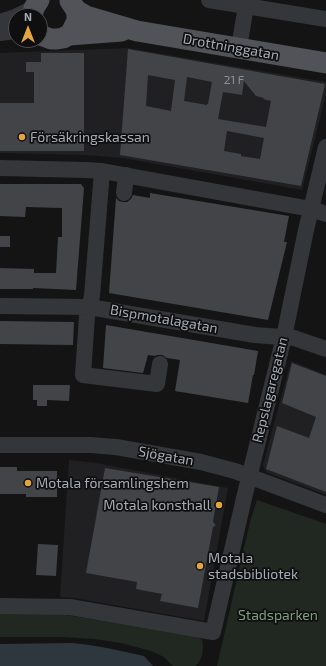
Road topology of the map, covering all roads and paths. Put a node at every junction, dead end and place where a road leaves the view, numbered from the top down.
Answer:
1 (209, 0) edge
2 (72, 3) edge
3 (247, 3) edge
4 (326, 19) edge
5 (137, 31) junction
6 (68, 35) junction
7 (48, 38) edge
8 (239, 48) junction
9 (326, 63) edge
10 (326, 147) edge
11 (0, 168) edge
12 (102, 171) junction
13 (126, 175) junction
14 (124, 193) dead end
15 (318, 212) edge
16 (0, 306) edge
17 (89, 307) junction
18 (284, 337) junction
19 (326, 348) edge
20 (160, 364) dead end
21 (0, 445) edge
22 (249, 476) junction
23 (326, 505) edge
24 (0, 606) edge

1 - 3 street
2 - 5 main road, Drottninggatan
2 - 6 main road
3 - 4 street
3 - 8 street
5 - 6 main road, Drottninggatan
5 - 8 main road, Drottninggatan
6 - 7 main road, Drottninggatan
8 - 9 main road, Drottninggatan
10 - 15 street, Repslagaregatan
11 - 12 street
12 - 13 street
12 - 17 street
13 - 14 street
13 - 15 street
15 - 18 street, Repslagaregatan
16 - 17 street, Bispmotalagatan
17 - 18 street, Bispmotalagatan
17 - 20 street
18 - 19 street, Bispmotalagatan
18 - 22 street, Repslagaregatan
21 - 22 street, Sjögatan
22 - 23 street, Sjögatan
22 - 24 street, Repslagaregatan

